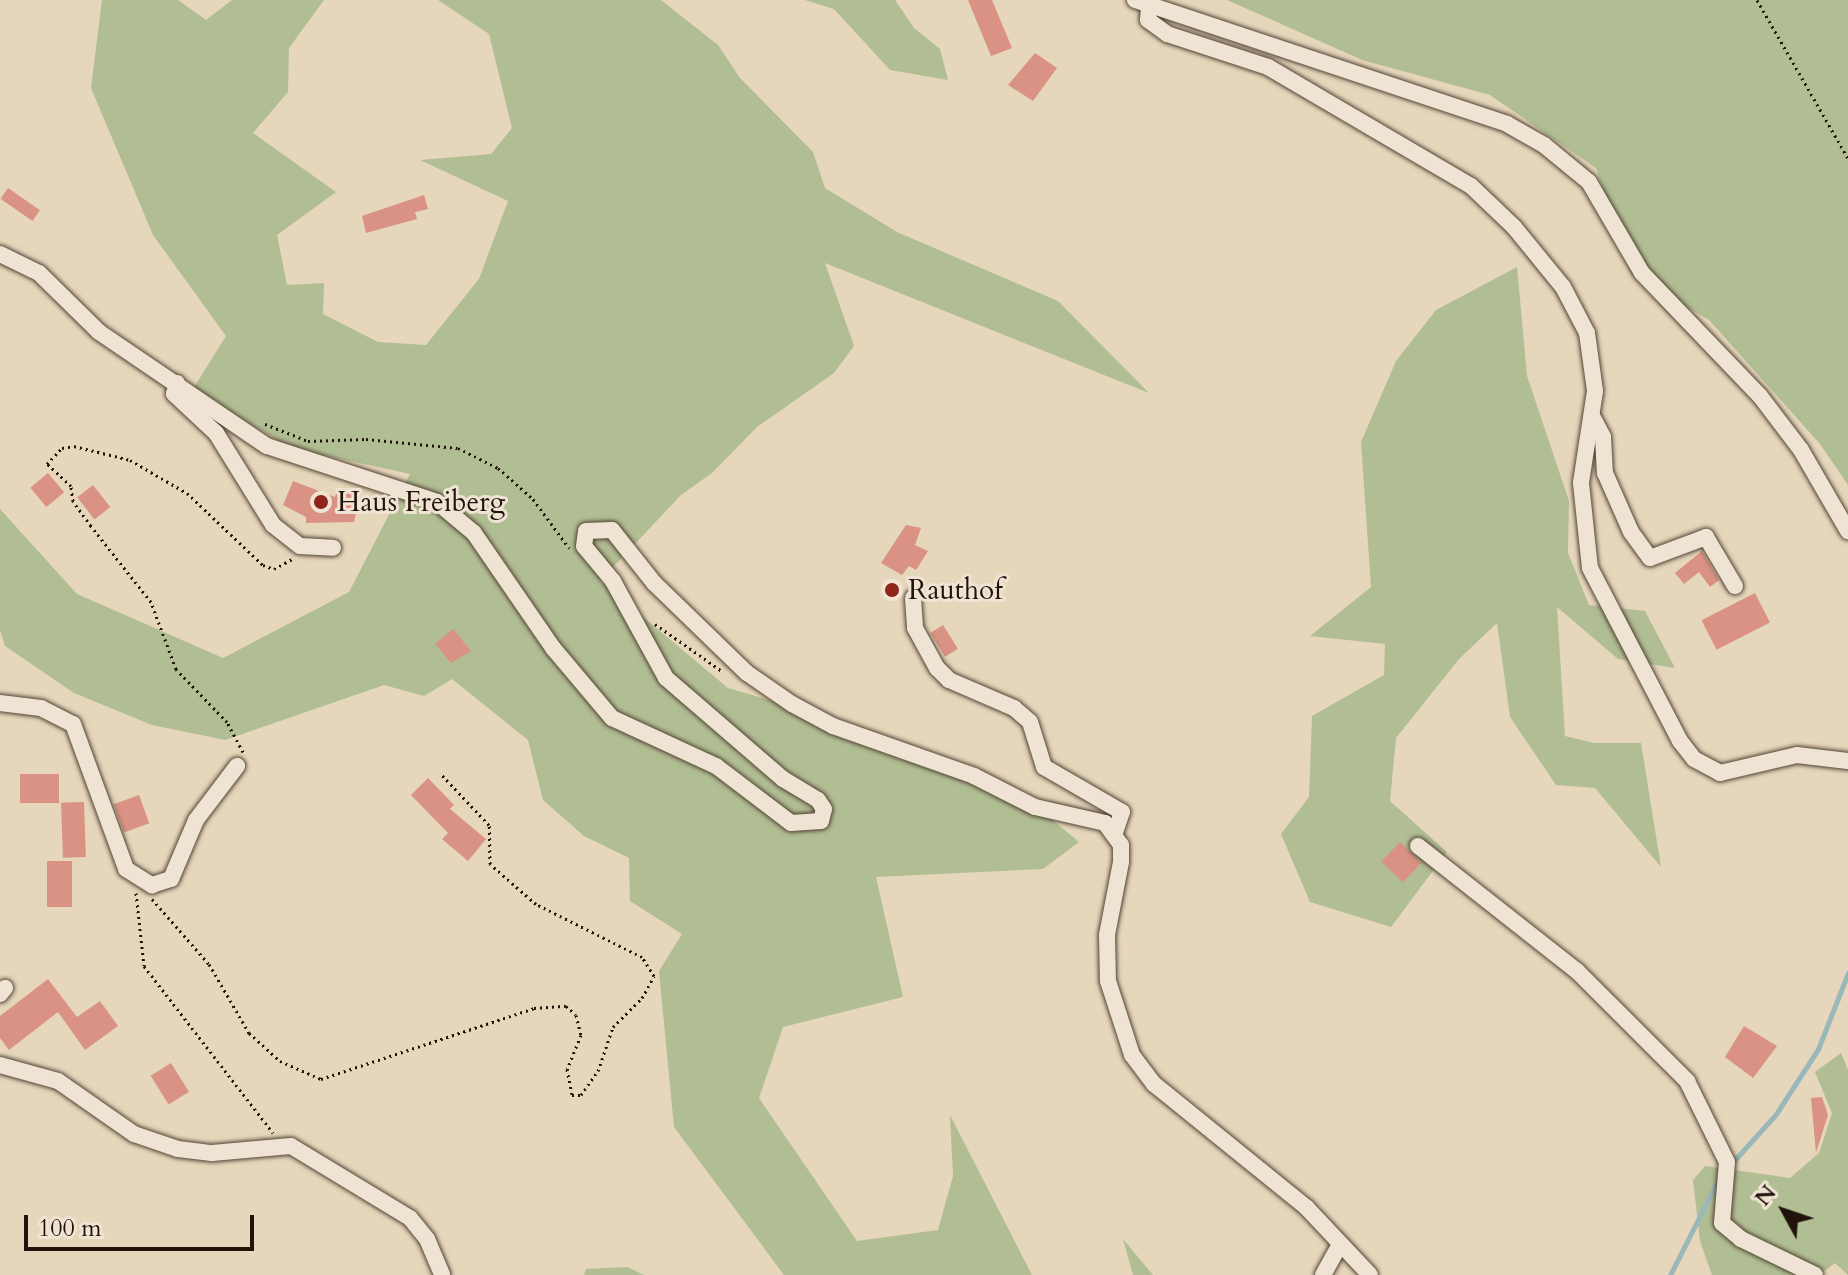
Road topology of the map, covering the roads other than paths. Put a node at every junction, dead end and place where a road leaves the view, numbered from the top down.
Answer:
1 (1142, 4) edge
2 (0, 254) edge
3 (177, 383) junction
4 (1592, 416) junction
5 (1848, 531) edge
6 (333, 548) dead end
7 (1735, 586) dead end
8 (913, 598) dead end
9 (0, 703) edge
10 (1848, 761) edge
11 (237, 766) road end
12 (1115, 832) junction
13 (1418, 846) dead end
14 (0, 1065) edge
15 (1340, 1244) junction
16 (442, 1275) edge
17 (1323, 1275) edge
18 (1370, 1275) edge
19 (1815, 1275) edge

1 - 4 street
1 - 5 street
2 - 3 street
3 - 6 street
3 - 12 street
4 - 7 street
4 - 10 street
8 - 12 street
9 - 11 street
12 - 15 street
13 - 19 street
14 - 16 street
15 - 17 street
15 - 18 street

